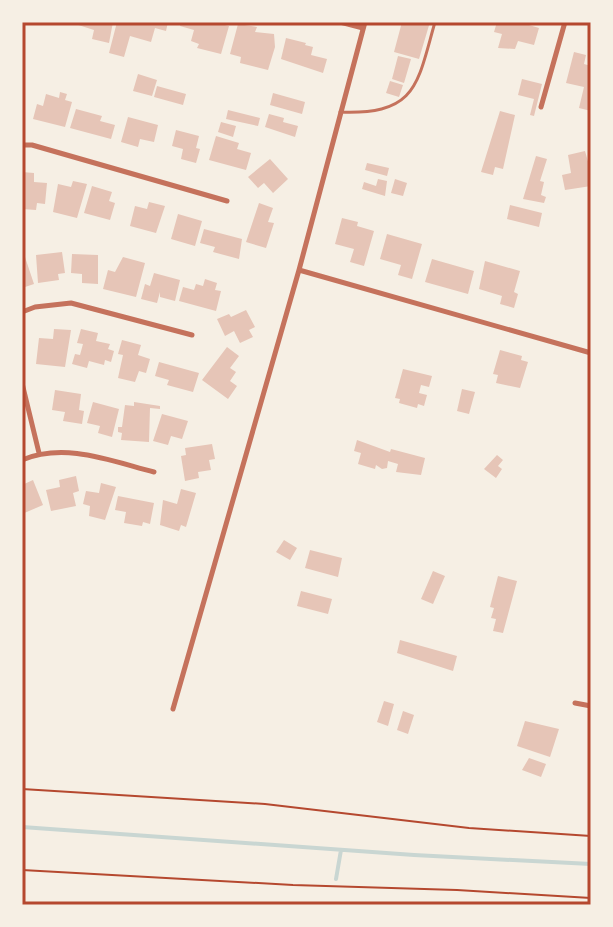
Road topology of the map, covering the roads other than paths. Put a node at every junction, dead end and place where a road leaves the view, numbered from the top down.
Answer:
1 (340, 22) edge
2 (435, 22) edge
3 (565, 22) edge
4 (364, 25) edge
5 (541, 107) dead end
6 (340, 112) junction
7 (22, 145) edge
8 (227, 201) dead end
9 (299, 270) junction
10 (22, 312) edge
11 (192, 335) dead end
12 (591, 353) edge
13 (22, 383) edge
14 (39, 453) junction
15 (22, 460) edge
16 (154, 472) dead end
17 (575, 703) dead end
18 (591, 706) edge
19 (173, 709) dead end

1 - 4 street
2 - 6 lane
3 - 5 street
4 - 6 street
6 - 9 street
7 - 8 street
9 - 12 street
9 - 19 street
10 - 11 street
13 - 14 street
14 - 15 street
14 - 16 street
17 - 18 street

